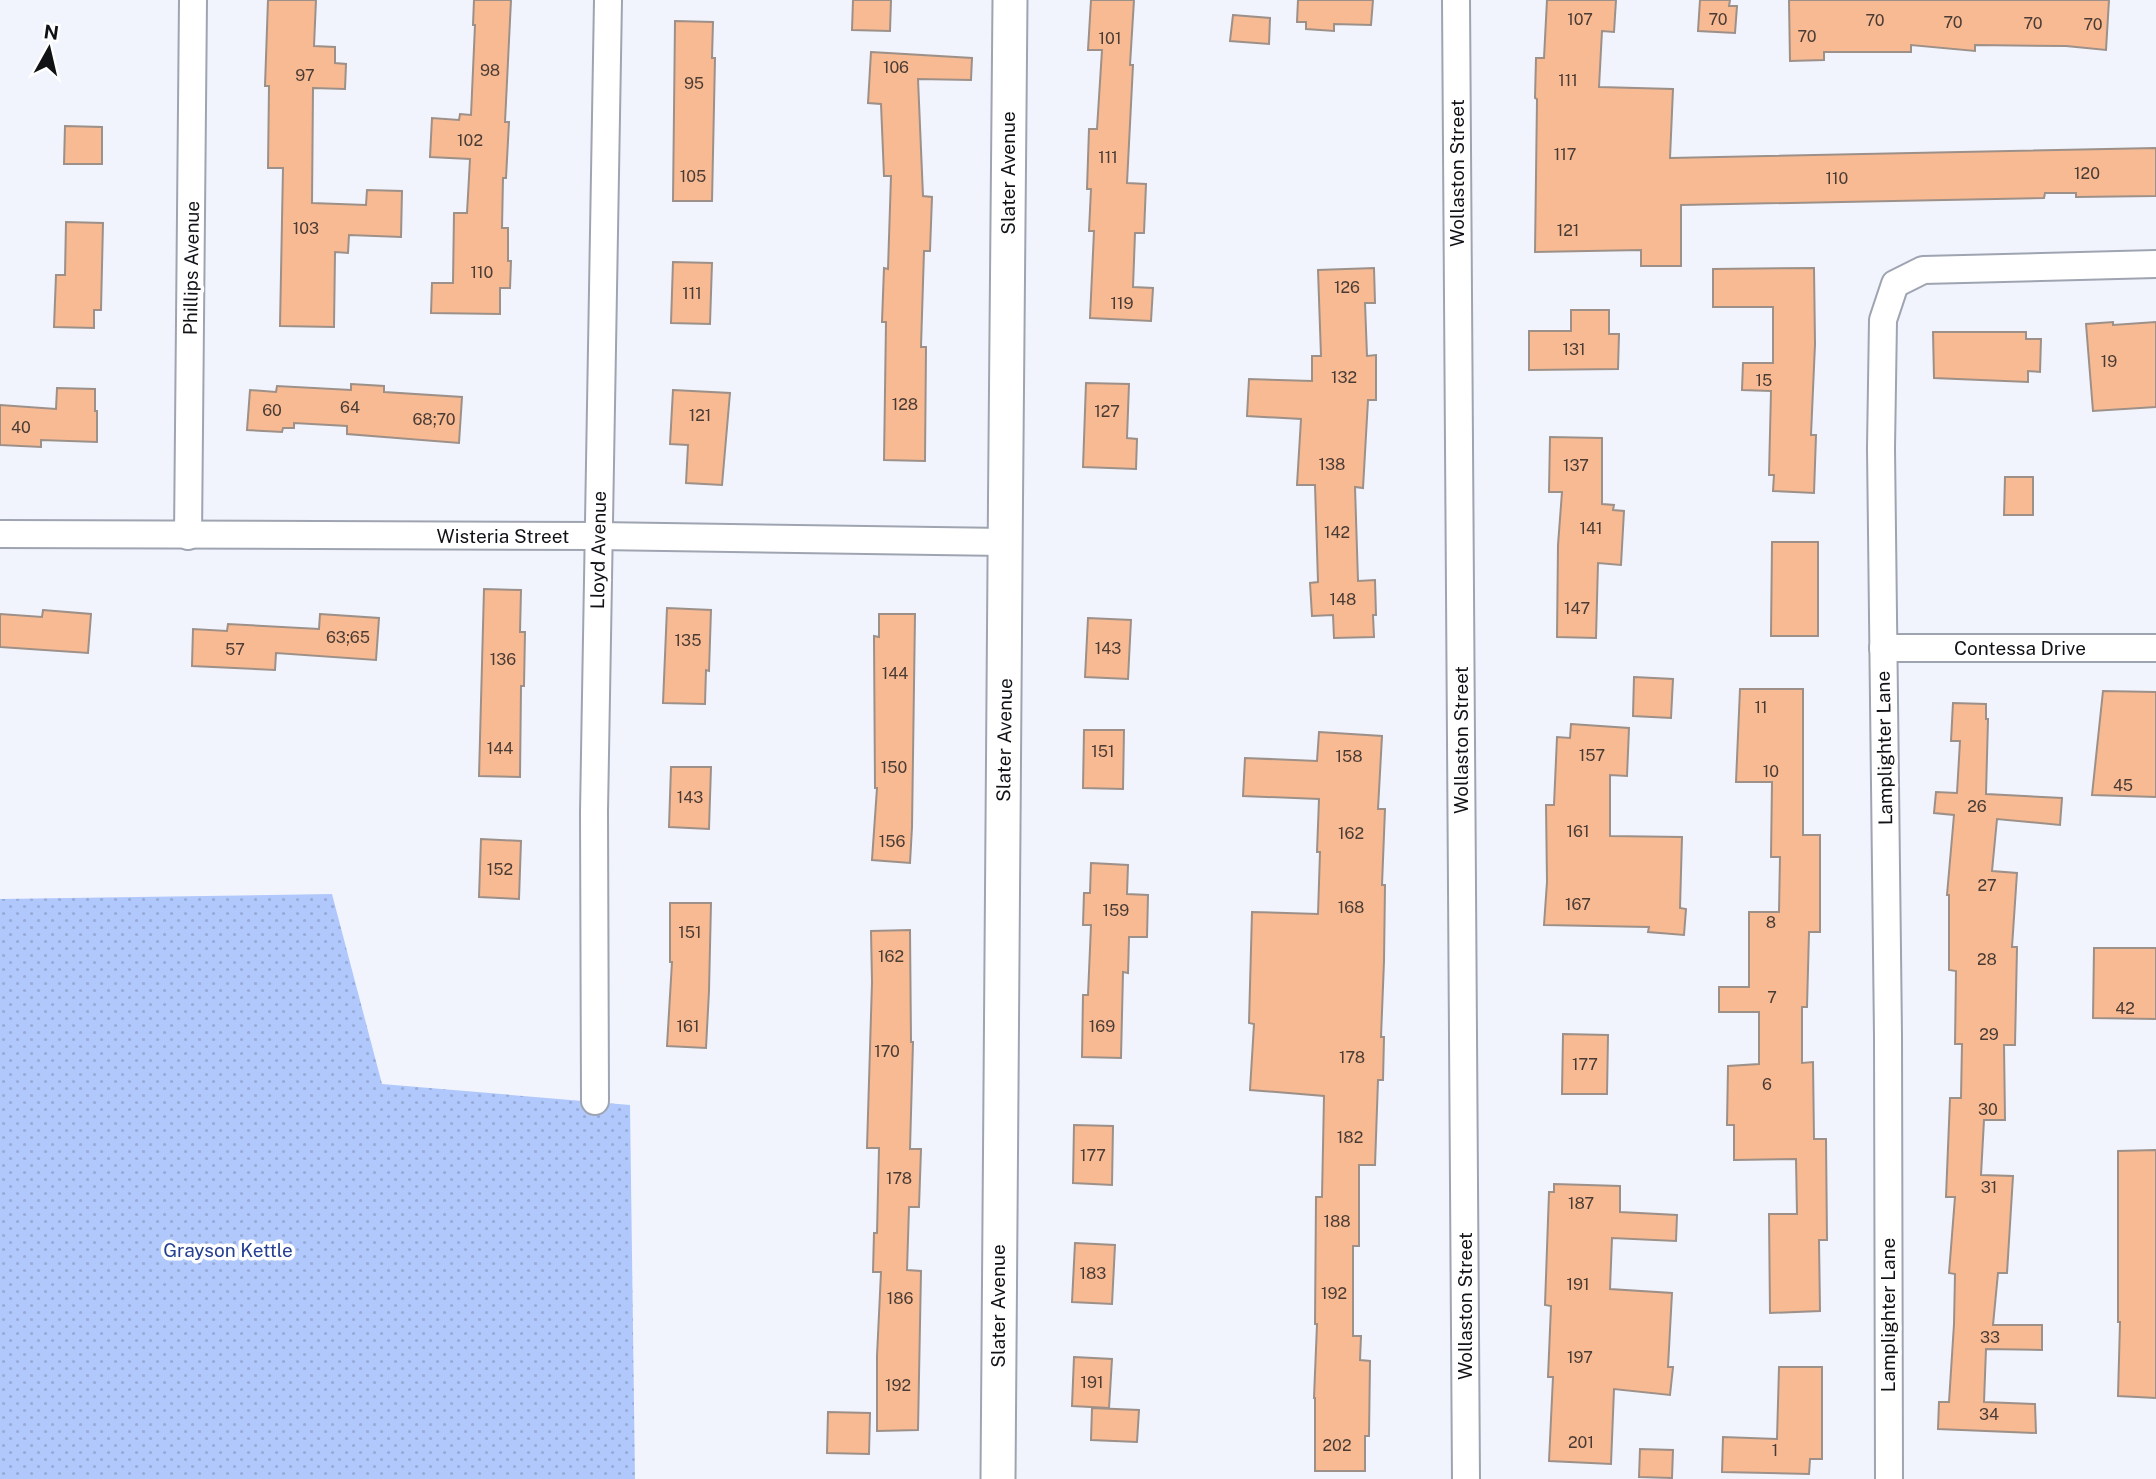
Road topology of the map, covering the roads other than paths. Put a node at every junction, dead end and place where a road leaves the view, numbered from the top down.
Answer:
1 (193, 0) edge
2 (608, 0) edge
3 (1010, 0) edge
4 (1456, 0) edge
5 (2156, 264) edge
6 (0, 534) edge
7 (188, 536) junction
8 (598, 536) junction
9 (1005, 542) junction
10 (1883, 648) junction
11 (2156, 648) edge
12 (595, 1101) dead end
13 (998, 1479) edge
14 (1466, 1479) edge
15 (1889, 1479) edge

1 - 7 street, Phillips Avenue
2 - 8 street, Lloyd Avenue
3 - 9 street, Slater Avenue
4 - 14 street, Wollaston Street
5 - 10 street, Lamplighter Lane
6 - 7 street, Wisteria Street
7 - 8 street, Wisteria Street
8 - 9 street, Wisteria Street
8 - 12 street, Lloyd Avenue
9 - 13 street, Slater Avenue
10 - 11 street, Contessa Drive
10 - 15 street, Lamplighter Lane

